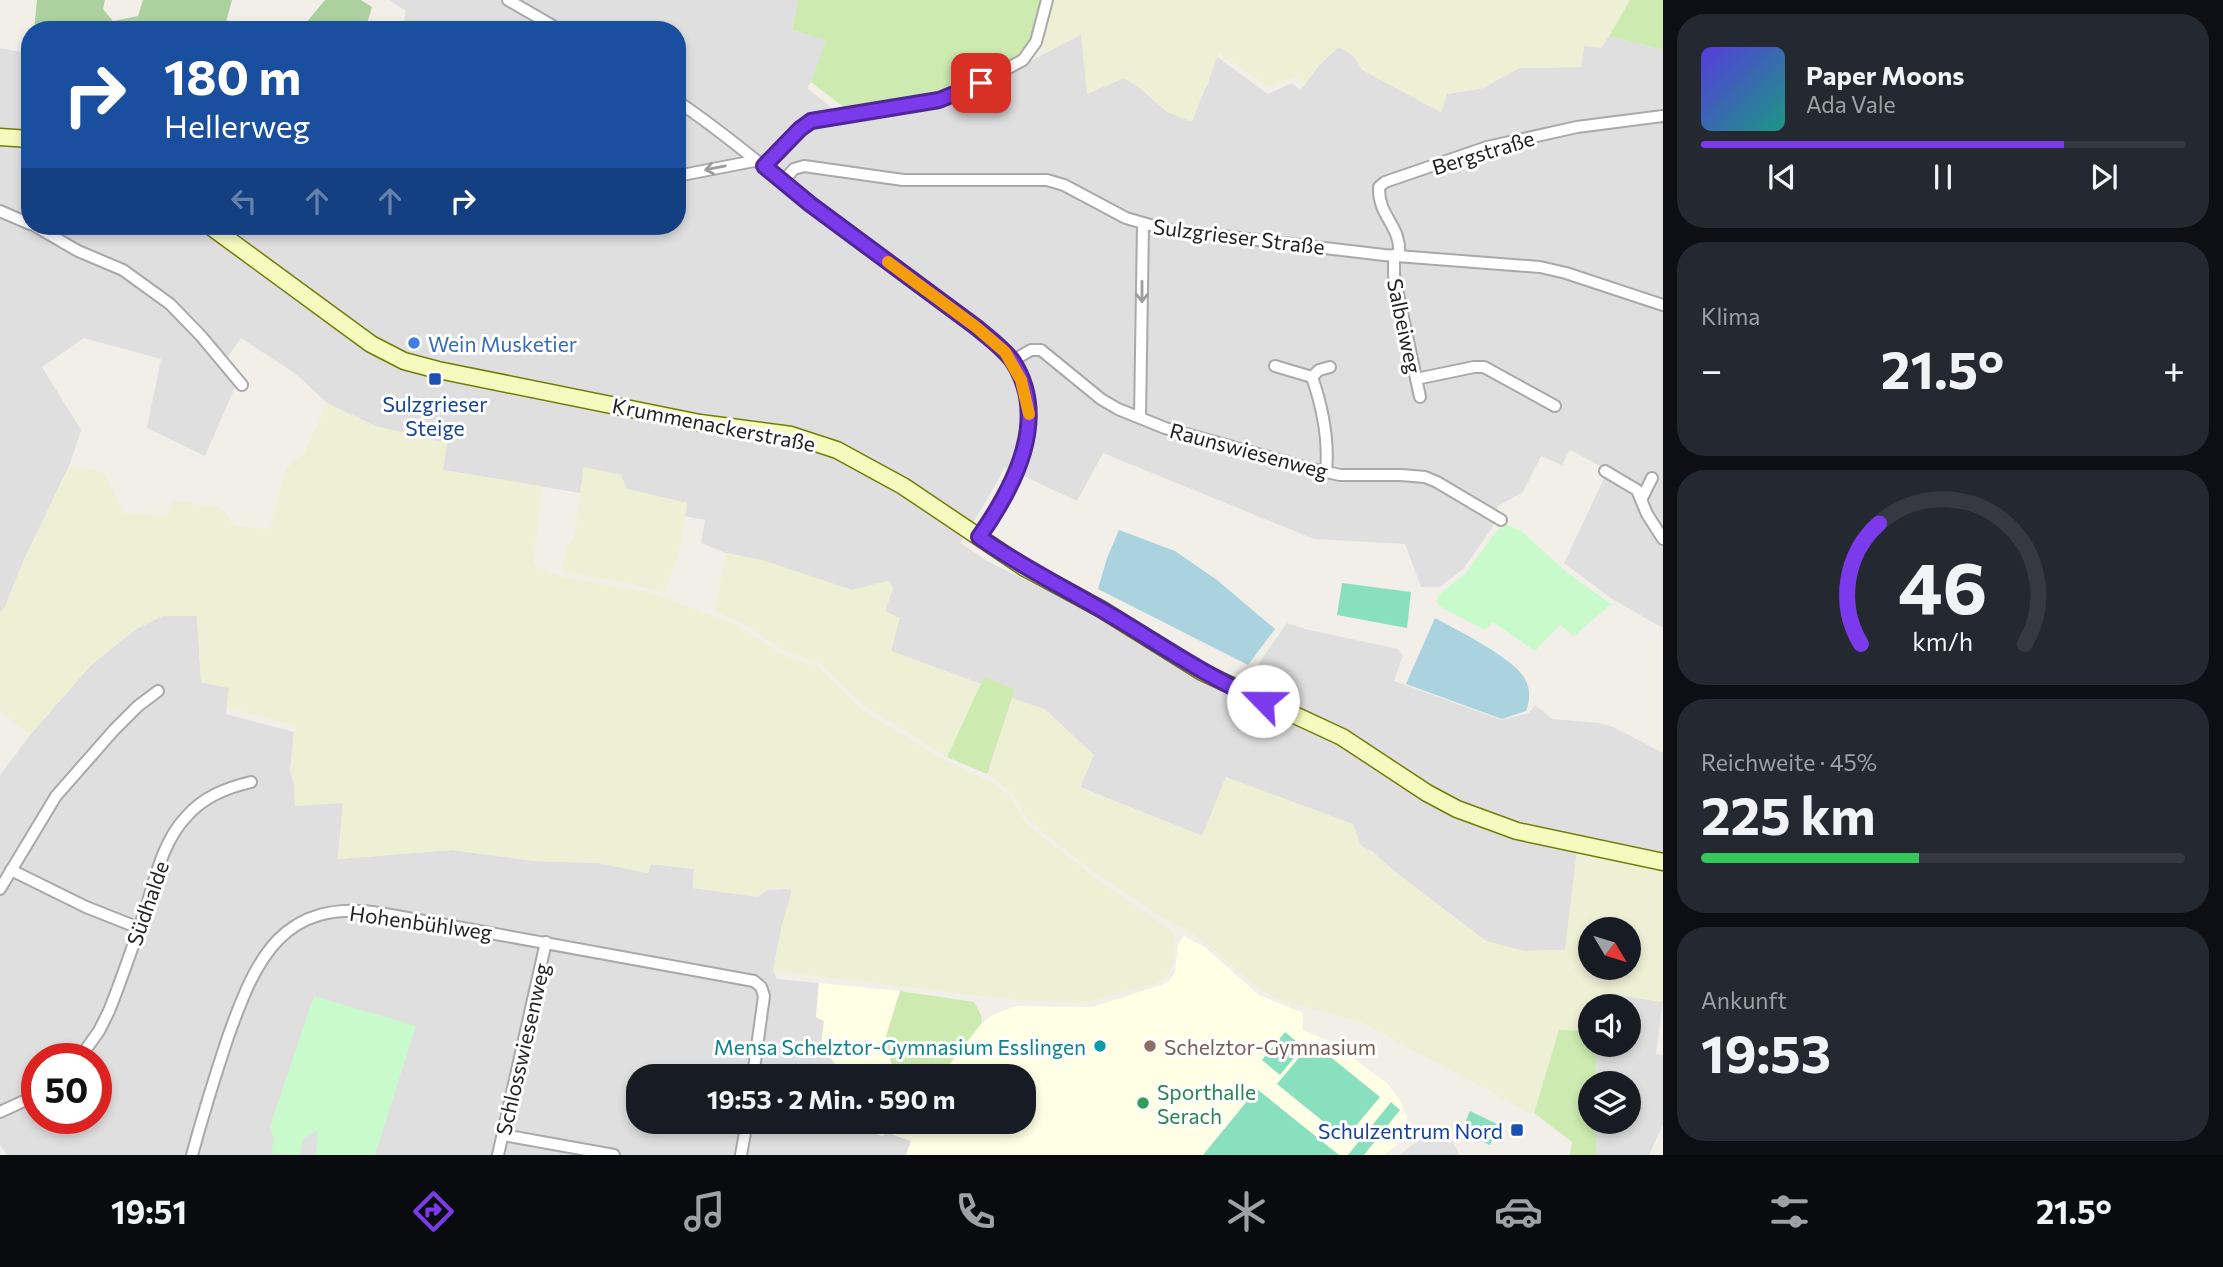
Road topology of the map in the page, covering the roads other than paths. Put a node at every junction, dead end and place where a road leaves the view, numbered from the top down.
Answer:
1 (508, 0) edge
2 (1047, 0) edge
3 (544, 21) edge
4 (686, 107) edge
5 (1663, 116) edge
6 (0, 137) edge
7 (21, 138) edge
8 (759, 163) junction
9 (686, 175) edge
10 (783, 181) junction
11 (0, 211) edge
12 (21, 220) edge
13 (1143, 224) junction
14 (50, 235) edge
15 (223, 235) edge
16 (1397, 255) junction
17 (1663, 305) edge
18 (1012, 361) junction
19 (1275, 366) dead end
20 (1330, 367) dead end
21 (1312, 377) junction
22 (1416, 379) junction
23 (242, 385) dead end
24 (1420, 397) dead end
25 (1555, 406) dead end
26 (1140, 418) junction
27 (1605, 471) dead end
28 (1326, 472) junction
29 (1652, 478) dead end
30 (1642, 498) junction
31 (1501, 520) dead end
32 (979, 537) junction
33 (1663, 539) edge
34 (158, 691) dead end
35 (251, 782) dead end
36 (1663, 862) edge
37 (11, 870) junction
38 (0, 889) edge
39 (139, 928) junction
40 (546, 942) junction
41 (90, 1043) edge
42 (755, 1064) edge
43 (21, 1102) edge
44 (0, 1112) edge
45 (745, 1134) edge
46 (503, 1135) junction
47 (192, 1155) edge
48 (498, 1155) edge
49 (614, 1155) edge
50 (741, 1155) edge

1 - 3 street
2 - 8 street
4 - 8 street
5 - 16 street, Bergstraße
6 - 7 main road
8 -> 9 street
8 - 10 street
10 - 13 street, Sulzgrieser Straße
10 - 18 street
11 - 12 street
13 - 16 street, Sulzgrieser Straße
13 -> 26 street
14 - 23 street
15 - 32 main road, Krummenackerstraße
16 - 17 street, Sulzgrieser Straße
16 - 22 street, Salbeiweg
18 - 26 street, Raunswiesenweg
18 - 32 street
19 - 21 street
20 - 21 street
21 - 28 street
22 - 24 street, Salbeiweg
22 - 25 street
26 - 28 street, Raunswiesenweg
27 - 30 street
28 - 31 street, Raunswiesenweg
29 - 30 street
30 - 33 street
32 - 36 main road, Krummenackerstraße
34 - 37 street
35 - 39 street, Südhalde
37 - 38 street
37 - 39 street
39 - 41 street, Südhalde
40 - 42 street, Hohenbühlweg
40 - 46 street, Schlosswiesenweg
40 - 47 street, Hohenbühlweg
43 - 44 street
45 - 50 street
46 - 48 street, Schlosswiesenweg
46 - 49 street

